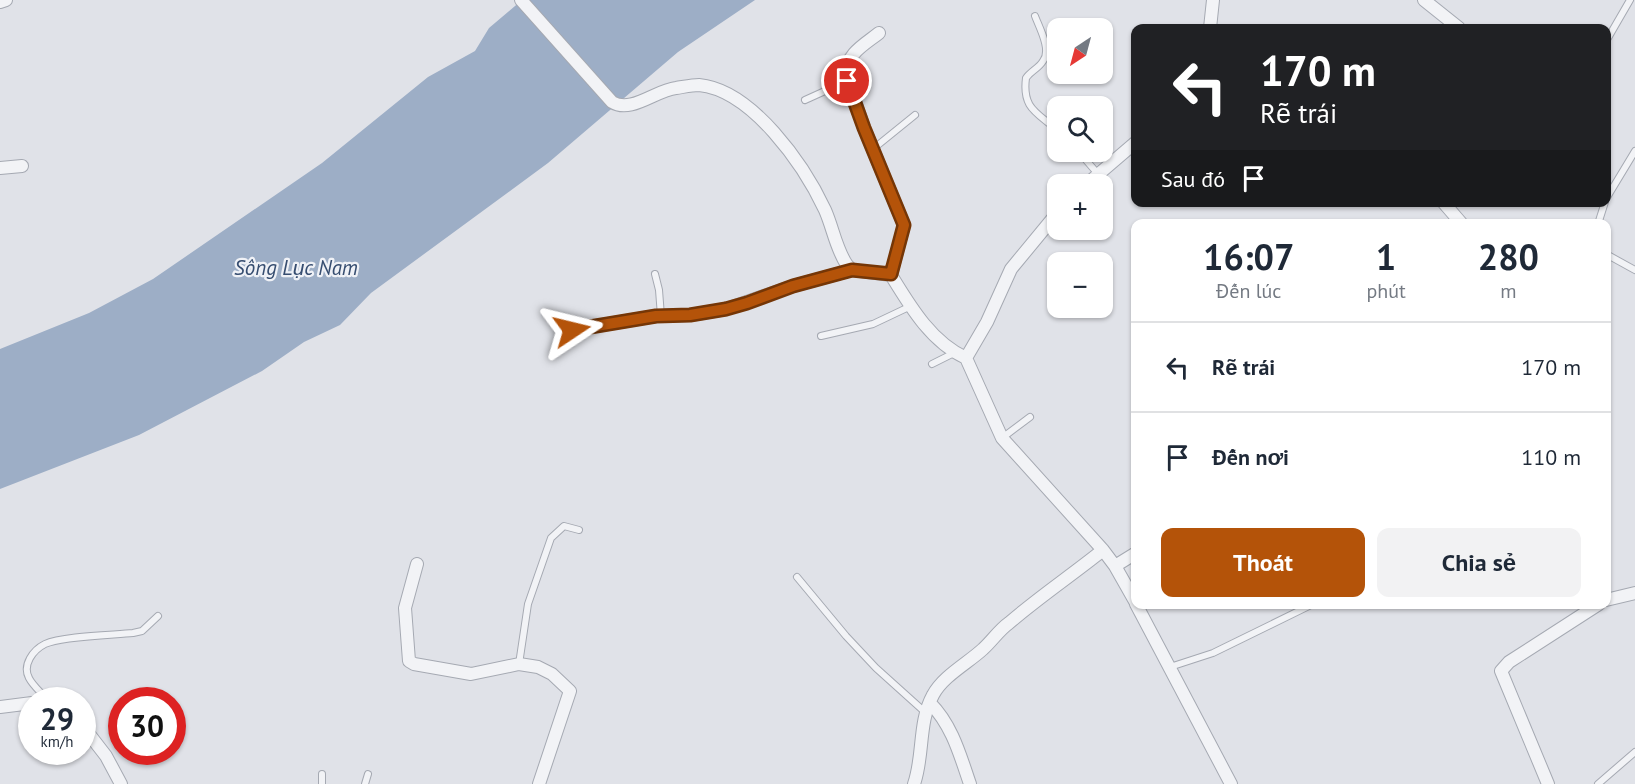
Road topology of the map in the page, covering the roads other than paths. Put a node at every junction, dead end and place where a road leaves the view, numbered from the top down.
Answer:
1 (6, 0) edge
2 (521, 0) edge
3 (1213, 0) edge
4 (1424, 0) edge
5 (1630, 0) edge
6 (0, 2) edge
7 (1035, 16) dead end
8 (1210, 24) edge
9 (1454, 24) edge
10 (879, 33) dead end
11 (1611, 33) edge
12 (847, 81) junction
13 (805, 100) dead end
14 (915, 115) dead end
15 (1047, 121) edge
16 (1131, 146) edge
17 (873, 150) junction
18 (1635, 151) edge
19 (1088, 162) edge
20 (22, 166) dead end
21 (0, 168) edge
22 (1098, 174) joint
23 (1611, 192) edge
24 (1447, 207) edge
25 (1458, 219) edge
26 (1047, 225) edge
27 (1611, 257) edge
28 (852, 270) junction
29 (1635, 270) edge
30 (655, 274) dead end
31 (891, 274) junction
32 (911, 305) junction
33 (660, 316) junction
34 (572, 330) dead end
35 (821, 336) dead end
36 (954, 352) junction
37 (966, 358) junction
38 (932, 364) dead end
39 (1030, 417) dead end
40 (1002, 438) junction
41 (579, 530) dead end
42 (1103, 550) junction
43 (1131, 556) edge
44 (417, 564) dead end
45 (1115, 566) junction
46 (797, 577) dead end
47 (1635, 593) edge
48 (1131, 595) edge
49 (1611, 599) edge
50 (1139, 609) edge
51 (1303, 609) edge
52 (1591, 609) edge
53 (158, 616) dead end
54 (519, 664) junction
55 (1170, 667) junction
56 (36, 687) edge
57 (18, 705) edge
58 (0, 707) edge
59 (928, 708) junction
60 (96, 743) edge
61 (1635, 752) edge
62 (322, 774) dead end
63 (368, 774) dead end
64 (121, 784) edge
65 (322, 784) edge
66 (365, 784) edge
67 (539, 784) edge
68 (913, 784) edge
69 (970, 784) edge
70 (1231, 784) edge
71 (1548, 784) edge
72 (1598, 784) edge

1 - 6 street
2 - 28 street
3 - 8 street
4 - 9 street
5 - 11 lane
7 - 15 lane
10 - 12 street
12 - 13 lane
12 - 17 street
14 - 17 lane
16 - 22 street
17 - 31 street
18 - 23 lane
19 - 22 lane
20 - 21 street
24 - 25 street
26 - 37 street
27 - 29 lane
28 - 31 street
28 - 33 street
30 - 33 lane
31 - 32 street
32 - 35 lane
32 - 36 street
33 - 34 street
36 - 37 street
36 - 38 lane
37 - 40 street
39 - 40 lane
40 - 42 street
41 - 54 lane
42 - 45 street
42 - 59 street
43 - 45 street
44 - 54 street
45 - 48 street
46 - 59 lane
47 - 49 street
50 - 55 street
51 - 55 lane
52 - 71 street
53 - 56 lane
54 - 67 street
55 - 70 street
57 - 58 street
59 - 68 street
59 - 69 street
60 - 64 street
61 - 72 lane
62 - 65 lane
63 - 66 lane

